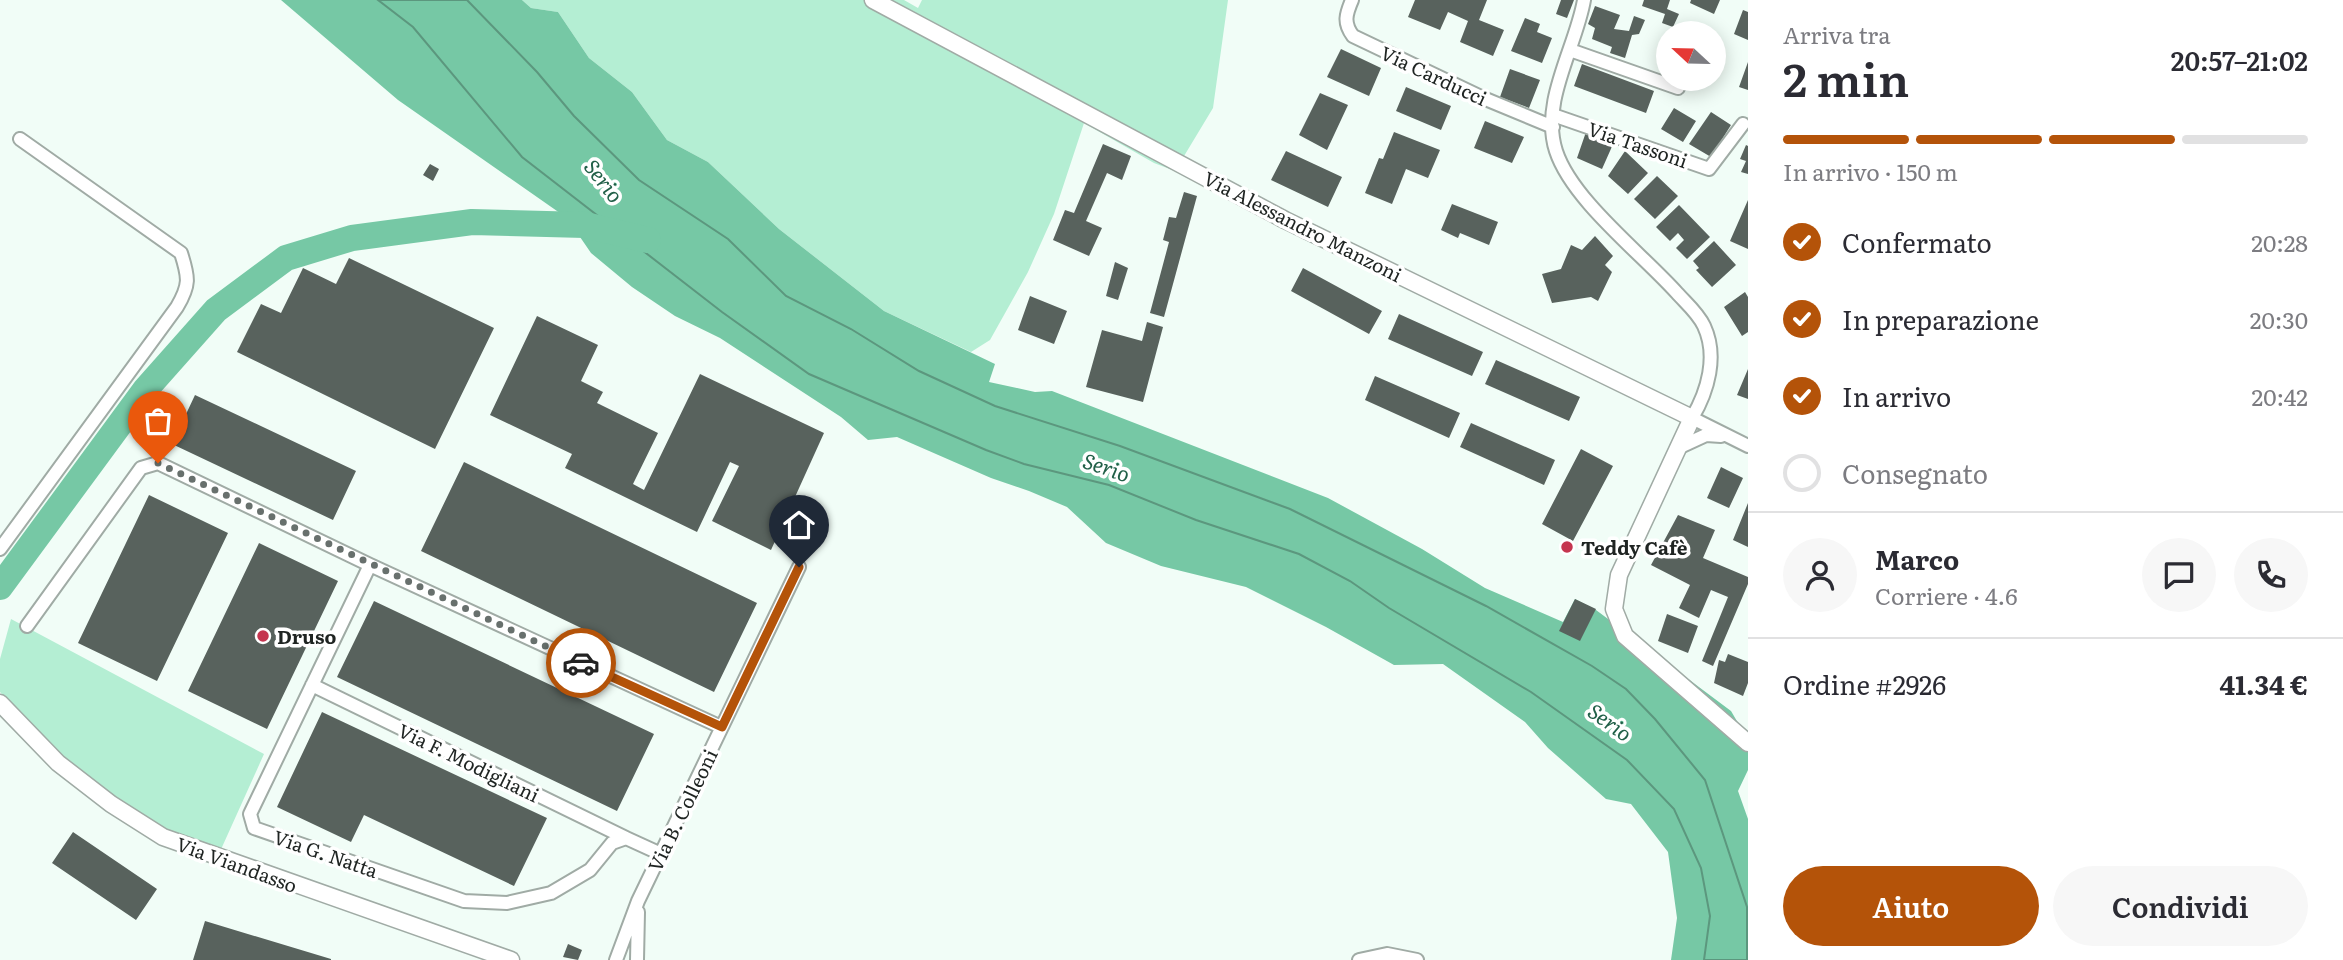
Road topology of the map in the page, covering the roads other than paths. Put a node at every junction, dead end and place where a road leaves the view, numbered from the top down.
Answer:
1 (873, 0) edge
2 (1352, 0) edge
3 (1584, 0) edge
4 (1570, 50) junction
5 (1656, 80) edge
6 (1553, 121) junction
7 (1743, 124) dead end
8 (20, 139) dead end
9 (1662, 404) junction
10 (1692, 418) junction
11 (1743, 444) edge
12 (1681, 447) junction
13 (0, 549) edge
14 (370, 565) junction
15 (799, 567) dead end
16 (27, 626) dead end
17 (312, 685) junction
18 (0, 703) edge
19 (722, 727) junction
20 (1748, 743) edge
21 (626, 838) junction
22 (661, 854) junction
23 (638, 901) junction
24 (511, 960) edge
25 (616, 960) edge
26 (637, 960) edge
27 (1359, 960) edge
28 (1416, 960) edge

1 - 9 street, Via Alessandro Manzoni
2 - 6 street, Via Carducci
3 - 4 street
4 - 5 street
4 - 6 street
6 - 7 street, Via Tassoni
6 - 10 street
8 - 13 street
9 - 10 street, Via Alessandro Manzoni
9 - 12 street
10 - 11 street, Via Alessandro Manzoni
10 - 12 street
11 - 12 street, Via Alessandro Manzoni
12 - 20 street
14 - 16 street
14 - 17 street, Via G. Natta
14 - 19 street
15 - 19 street, Via B. Colleoni
17 - 21 street, Via F. Modigliani
17 - 21 street, Via G. Natta
18 - 24 street, Via Viandasso
19 - 22 street, Via B. Colleoni
21 - 22 street
22 - 23 street, Via B. Colleoni
23 - 25 street, Via B. Colleoni
23 - 26 street, Via B. Colleoni
27 - 28 street

